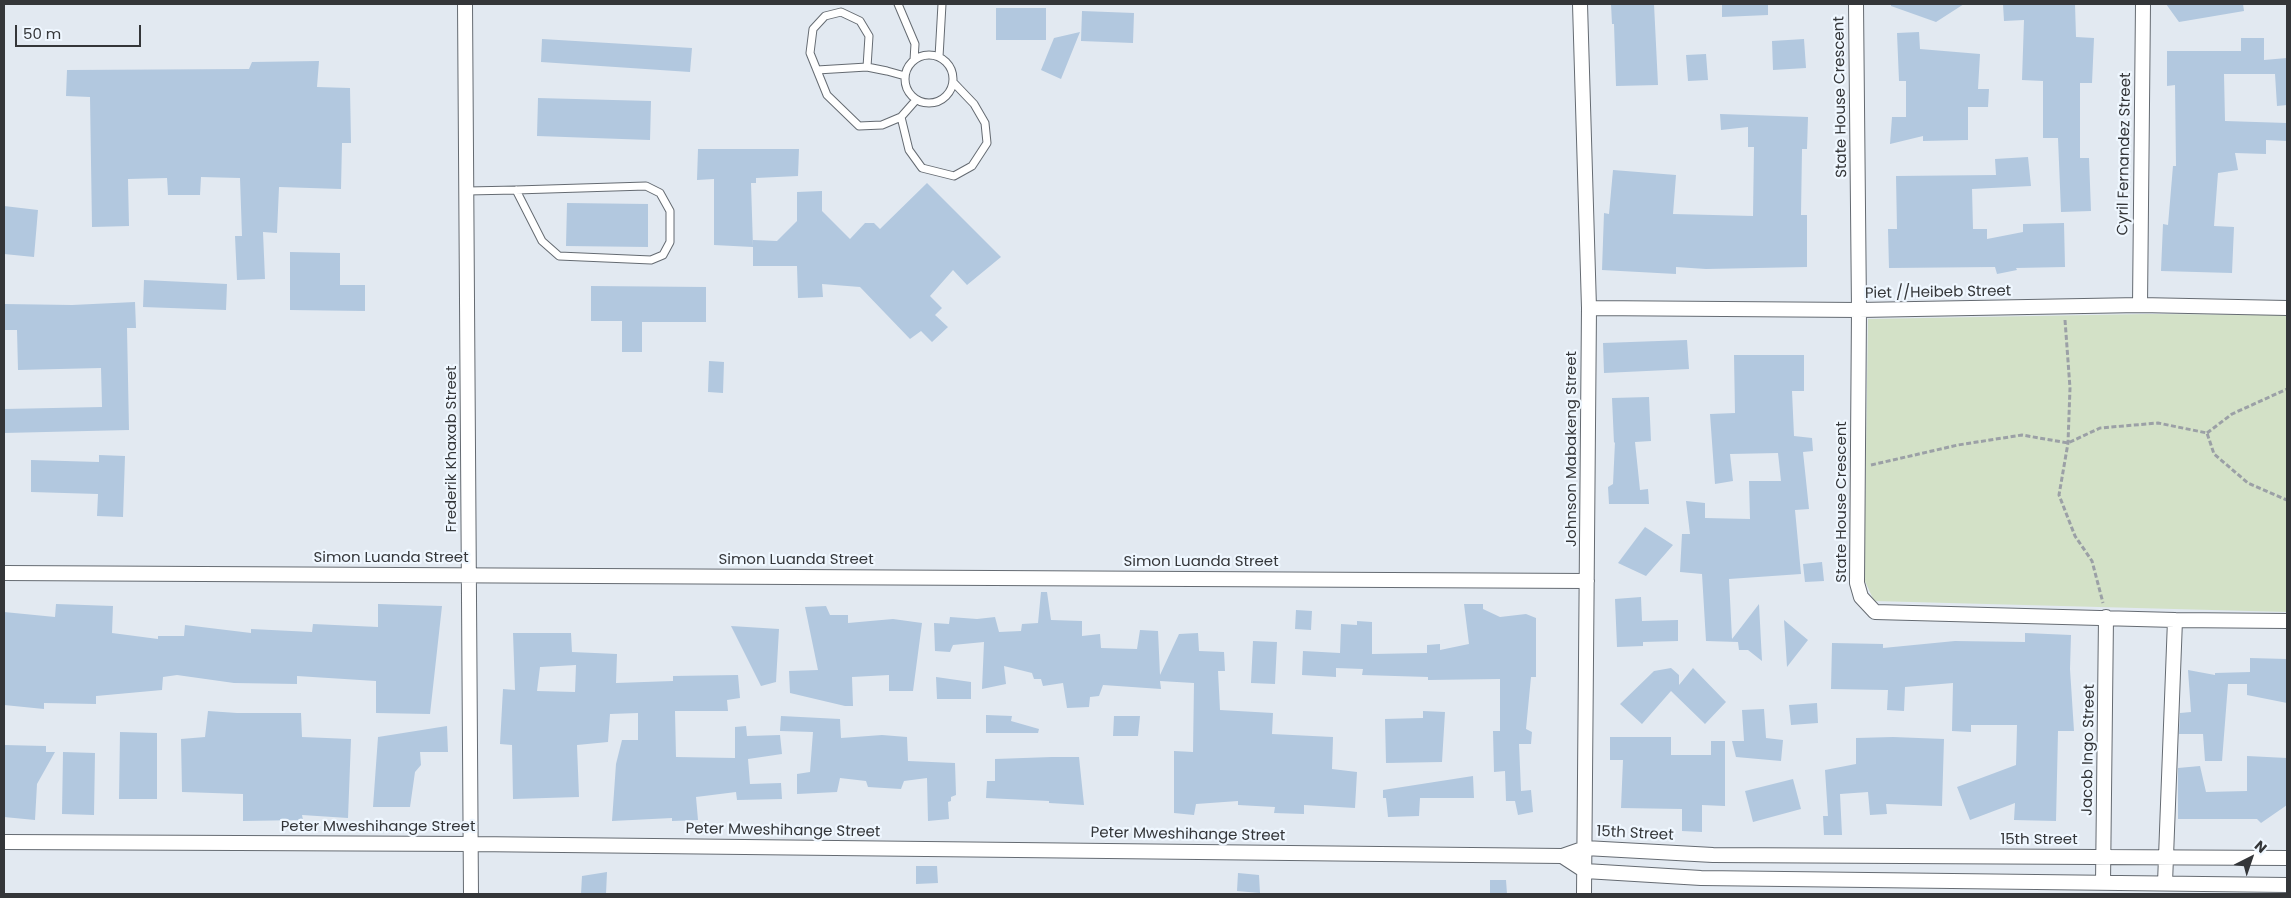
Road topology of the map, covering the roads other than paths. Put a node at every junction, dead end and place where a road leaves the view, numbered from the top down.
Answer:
1 (465, 4) edge
2 (898, 4) edge
3 (942, 4) edge
4 (1580, 4) edge
5 (1856, 4) edge
6 (2143, 4) edge
7 (939, 57) junction
8 (914, 60) junction
9 (867, 67) junction
10 (816, 70) junction
11 (905, 76) junction
12 (953, 82) junction
13 (916, 100) junction
14 (901, 118) junction
15 (516, 190) junction
16 (467, 191) junction
17 (2140, 305) junction
18 (1589, 308) junction
19 (2287, 308) edge
20 (1859, 310) junction
21 (4, 573) edge
22 (469, 575) junction
23 (1587, 581) junction
24 (2106, 617) junction
25 (2175, 620) junction
26 (2287, 621) edge
27 (4, 842) edge
28 (472, 844) junction
29 (1585, 848) junction
30 (1562, 856) junction
31 (2104, 857) junction
32 (2166, 858) junction
33 (2287, 858) edge
34 (1584, 871) junction
35 (2103, 883) junction
36 (2165, 883) junction
37 (2287, 885) edge
38 (471, 894) edge
39 (1584, 894) edge

1 - 16 street, Frederik Khaxab Street
2 - 8 lane
3 - 7 lane
4 - 18 street, Johnson Mabakeng Street
5 - 20 street, State House Crescent
6 - 17 street, Cyril Fernandez Street
7 - 8 lane
7 - 12 lane
8 - 11 lane
9 - 10 lane
9 - 10 lane
9 - 11 lane
10 - 14 lane
11 - 13 lane
12 - 13 lane
12 - 14 lane
13 - 14 lane
15 - 15 lane
15 - 16 lane
16 - 22 street, Frederik Khaxab Street
17 - 19 street, Piet //Heibeb Street
17 - 20 street, Piet //Heibeb Street
18 - 20 street, Piet //Heibeb Street
18 - 23 street, Johnson Mabakeng Street
20 - 24 street, State House Crescent
21 - 22 street, Simon Luanda Street
22 - 23 street, Simon Luanda Street
22 - 28 street, Frederik Khaxab Street
23 - 29 street, Johnson Mabakeng Street
24 - 25 street, State House Crescent
24 - 31 street, Jacob Ingo Street
25 - 26 street, State House Crescent
25 - 32 street
27 - 28 street, Peter Mweshihange Street
28 - 30 street, Peter Mweshihange Street
28 - 38 street, Frederik Khaxab Street
29 - 30 street, 15th Street
29 - 31 street, 15th Street
29 - 34 street, Johnson Mabakeng Street
30 - 34 street
31 - 32 street, 15th Street
31 - 35 street, Jacob Ingo Street
32 - 33 street, 15th Street
32 - 36 street
34 - 35 street
34 - 39 street, Johnson Mabakeng Street
35 - 36 street
36 - 37 street

